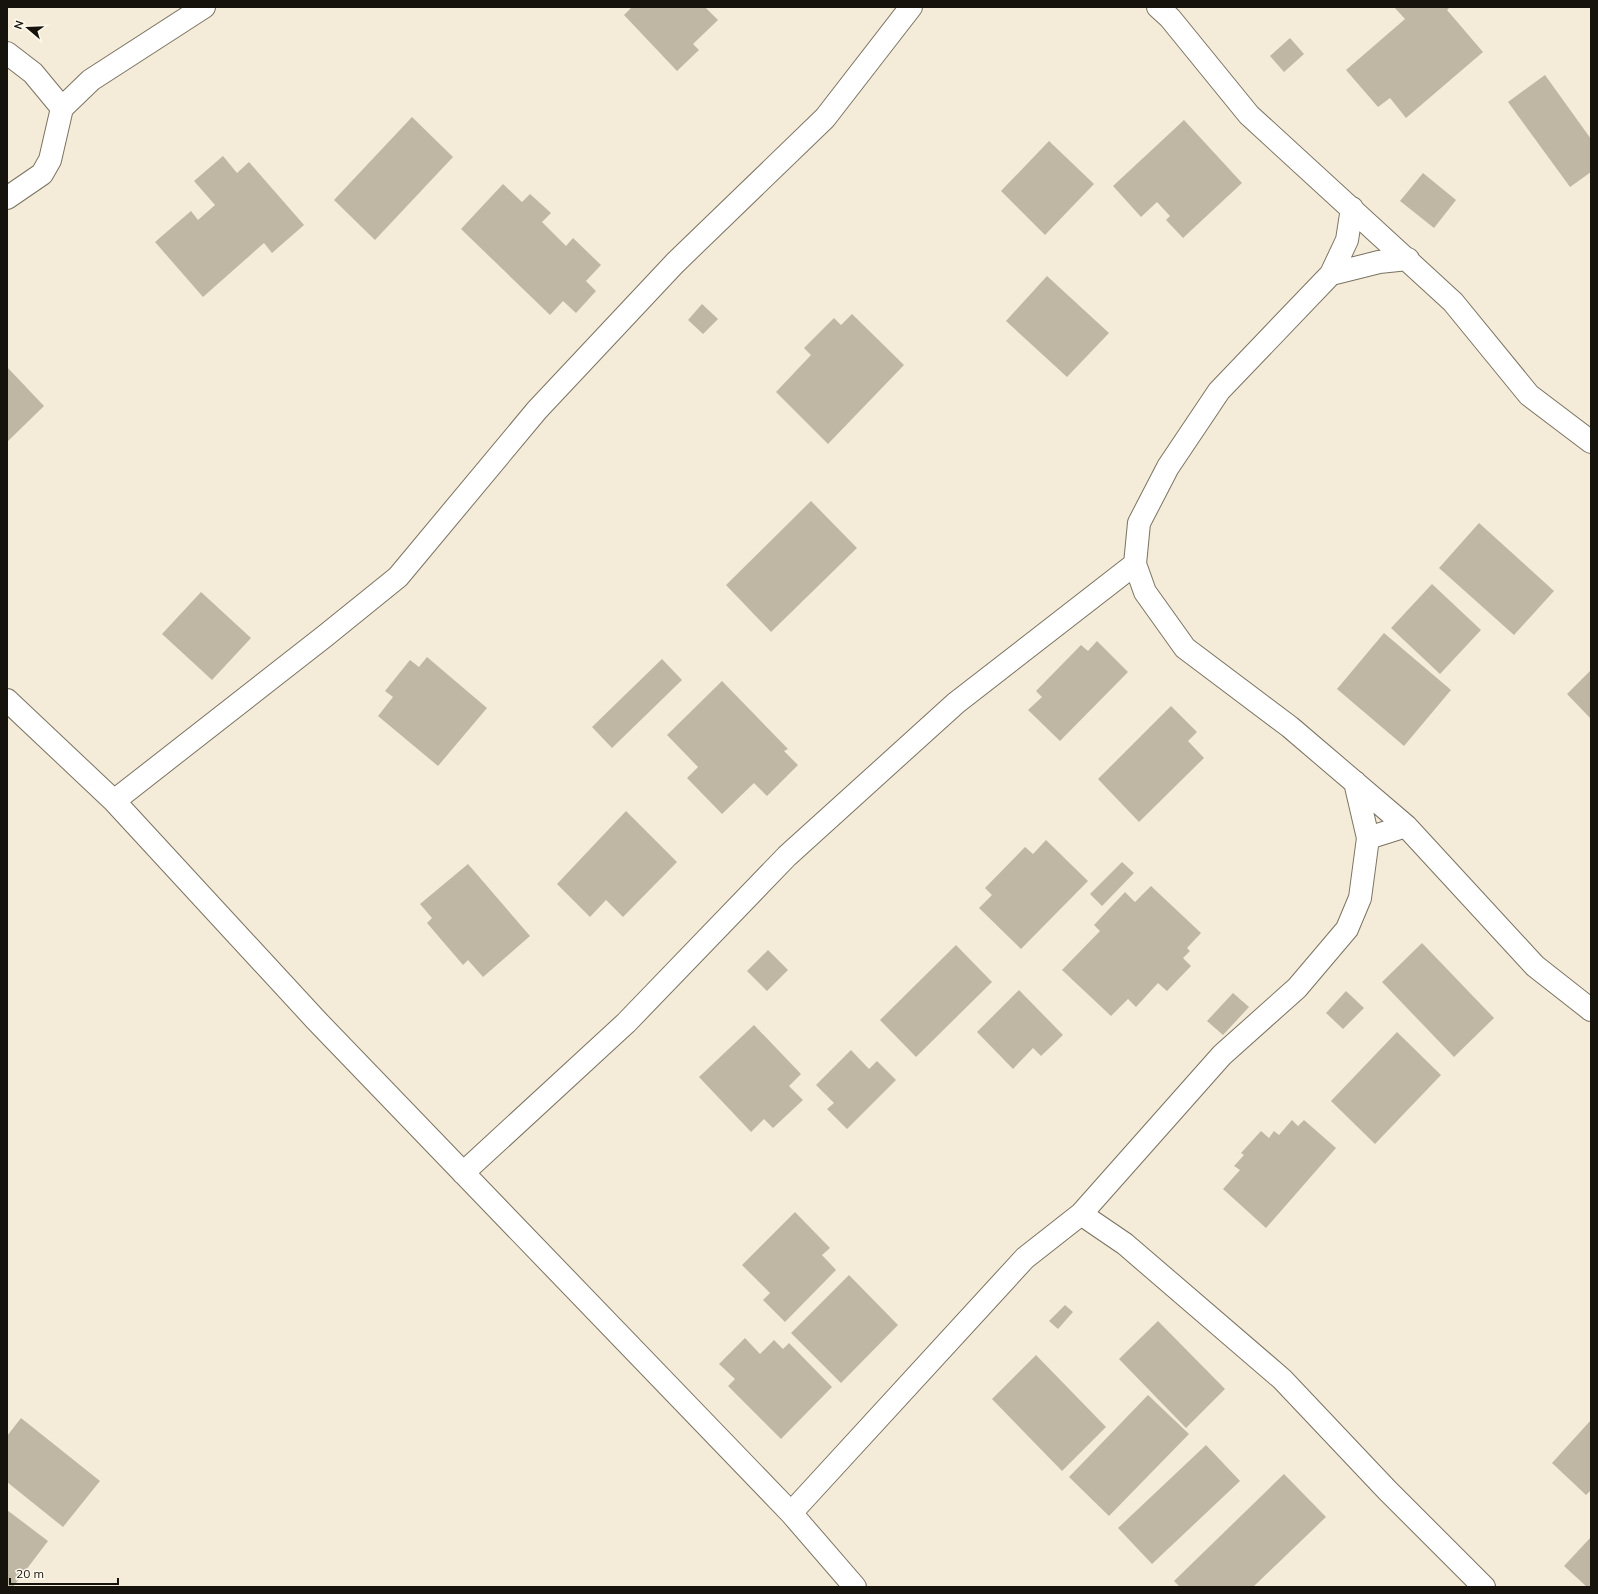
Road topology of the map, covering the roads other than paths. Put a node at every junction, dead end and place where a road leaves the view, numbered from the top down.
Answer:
1 (204, 7) edge
2 (911, 7) edge
3 (1158, 7) edge
4 (7, 53) edge
5 (62, 108) junction
6 (7, 198) edge
7 (1352, 208) junction
8 (1408, 259) junction
9 (1332, 274) junction
10 (1591, 442) edge
11 (1134, 564) junction
12 (7, 700) edge
13 (1355, 782) junction
14 (114, 801) junction
15 (1406, 826) junction
16 (1368, 838) junction
17 (1591, 1010) edge
18 (463, 1173) junction
19 (1081, 1214) junction
20 (791, 1513) junction
21 (855, 1587) edge
22 (1484, 1587) edge

1 - 5 street
2 - 14 street
3 - 7 street
4 - 5 street
5 - 6 street
7 - 8 street
7 - 9 street
8 - 9 street
8 - 10 street
9 - 11 street
11 - 13 street
11 - 18 street
12 - 14 street
13 - 15 street
13 - 16 street
14 - 18 street
15 - 16 street
15 - 17 street
16 - 19 street
18 - 20 street
19 - 20 street
19 - 22 street
20 - 21 street

